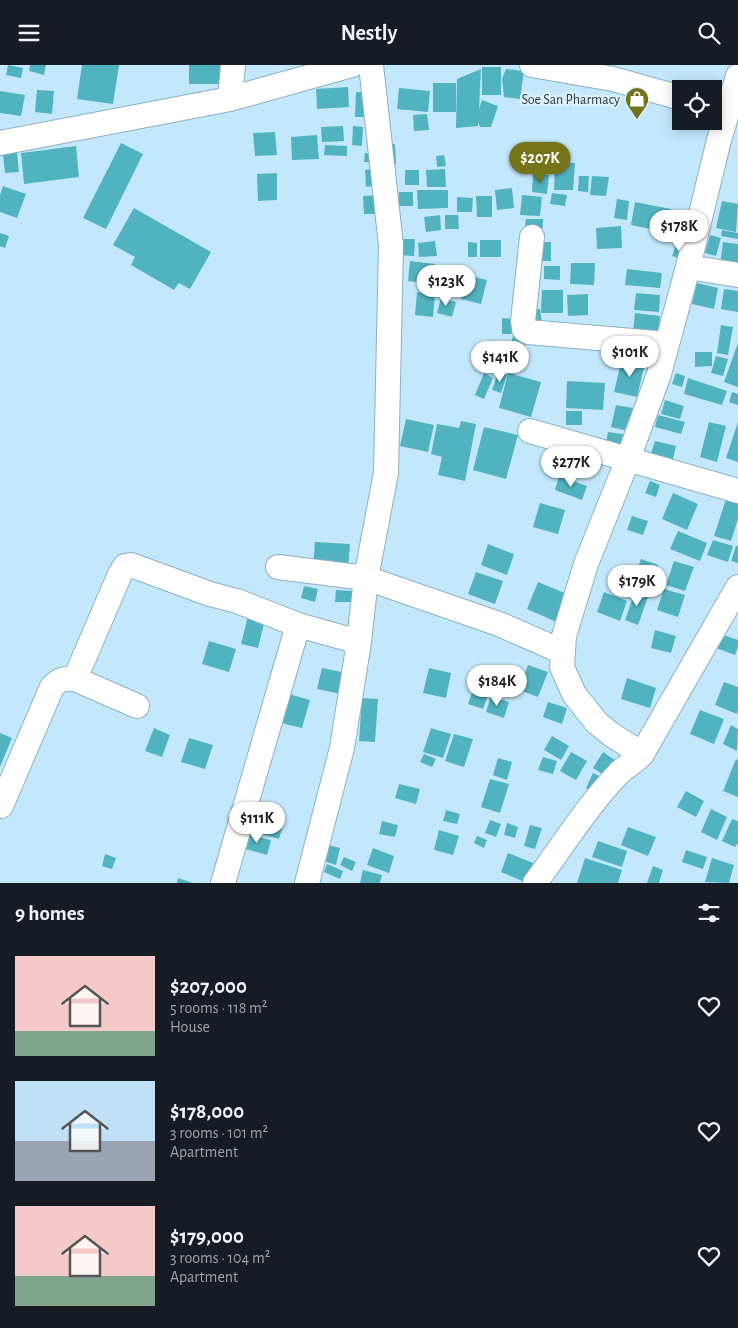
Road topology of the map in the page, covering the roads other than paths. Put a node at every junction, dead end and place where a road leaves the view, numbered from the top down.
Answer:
1 (233, 65) edge
2 (352, 65) edge
3 (371, 65) edge
4 (532, 65) edge
5 (738, 76) edge
6 (672, 95) edge
7 (230, 99) junction
8 (726, 111) edge
9 (0, 143) edge
10 (532, 237) dead end
11 (688, 267) junction
12 (738, 275) edge
13 (667, 344) junction
14 (530, 431) dead end
15 (628, 459) junction
16 (738, 491) edge
17 (278, 567) dead end
18 (366, 578) junction
19 (738, 587) edge
20 (298, 625) junction
21 (359, 642) junction
22 (563, 652) junction
23 (75, 679) junction
24 (137, 706) dead end
25 (642, 754) junction
26 (0, 807) edge
27 (223, 883) edge
28 (307, 883) edge
29 (535, 883) edge

1 - 7 street
2 - 7 street
3 - 18 street
4 - 6 street
5 - 8 street
7 - 9 street
8 - 11 street
10 - 13 street
11 - 12 street
11 - 13 street
13 - 15 street
14 - 15 street
15 - 16 street
15 - 22 street
17 - 18 street
18 - 21 street
18 - 22 street
19 - 25 street
20 - 21 street
20 - 23 street
20 - 27 street
21 - 28 street
22 - 25 street
23 - 24 street
23 - 26 street
25 - 29 street

